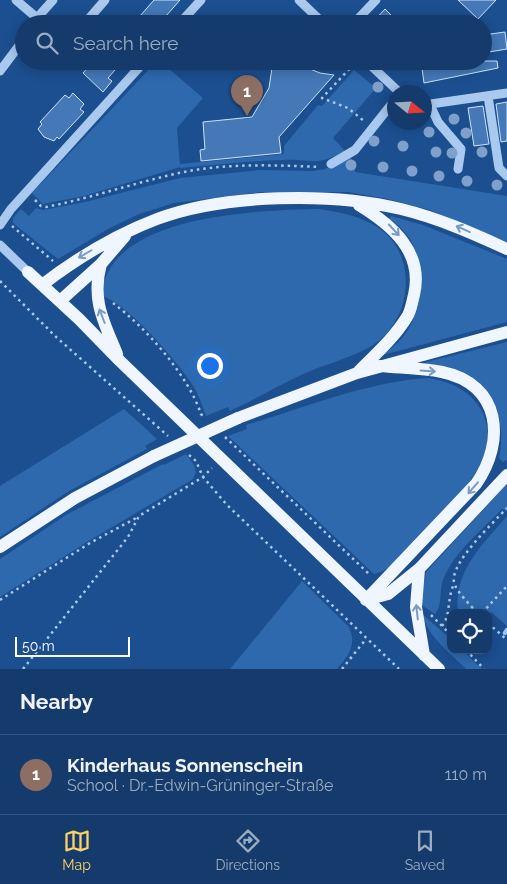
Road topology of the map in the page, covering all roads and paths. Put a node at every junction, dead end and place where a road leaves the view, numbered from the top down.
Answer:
1 (16, 0) edge
2 (53, 0) edge
3 (105, 0) edge
4 (200, 0) edge
5 (299, 0) edge
6 (376, 0) edge
7 (30, 15) edge
8 (40, 15) edge
9 (92, 15) edge
10 (187, 15) edge
11 (315, 15) edge
12 (362, 15) edge
13 (15, 51) edge
14 (137, 70) edge
15 (348, 70) edge
16 (376, 70) edge
17 (0, 71) edge
18 (392, 85) edge
19 (507, 93) edge
20 (488, 96) junction
21 (432, 104) edge
22 (387, 110) edge
23 (432, 113) edge
24 (373, 128) junction
25 (331, 164) joint
26 (458, 169) dead end
27 (507, 176) edge
28 (354, 202) junction
29 (41, 206) dead end
30 (0, 226) edge
31 (128, 232) junction
32 (0, 245) edge
33 (507, 249) edge
34 (101, 264) junction
35 (28, 272) joint
36 (0, 281) edge
37 (42, 285) junction
38 (60, 301) junction
39 (507, 332) edge
40 (120, 361) junction
41 (380, 366) junction
42 (357, 373) junction
43 (174, 441) dead end
44 (189, 454) dead end
45 (507, 475) edge
46 (203, 477) junction
47 (507, 508) edge
48 (139, 516) junction
49 (0, 547) edge
50 (419, 569) junction
51 (454, 584) junction
52 (507, 586) edge
53 (0, 600) edge
54 (366, 600) junction
55 (475, 609) edge
56 (486, 609) edge
57 (442, 626) dead end
58 (492, 627) edge
59 (366, 638) junction
60 (507, 640) edge
61 (470, 654) edge
62 (424, 655) junction
63 (23, 669) edge
64 (342, 669) edge
65 (399, 669) edge
66 (439, 669) edge
67 (484, 669) edge

1 - 7 street
2 - 8 street
3 - 9 street
4 - 10 street
5 - 11 street
6 - 12 street
13 - 17 street
14 - 30 street
15 - 24 path
16 - 18 street
19 - 20 street
20 - 21 street
20 - 27 street
22 - 24 street
23 - 26 street
24 - 25 street
25 - 29 path
28 - 31 main road
33 -> 28 main road
28 -> 42 main road
31 - 34 main road
31 -> 37 main road
32 - 35 street
34 - 38 main road
40 -> 34 main road
35 - 37 main road
36 - 43 path
37 - 38 main road
38 - 40 main road
39 - 41 main road
40 - 54 main road
41 - 42 main road
41 -> 54 main road
42 - 49 main road, bridge
44 - 46 path
45 - 50 main road
46 - 48 path
46 - 59 path
47 - 51 path
48 - 53 path
48 - 63 path
50 - 54 main road
62 -> 50 main road
51 - 55 path
51 - 57 path
52 - 56 path
54 - 62 main road
58 - 60 path
59 - 64 path
59 - 65 path
61 - 67 path
62 - 66 main road

